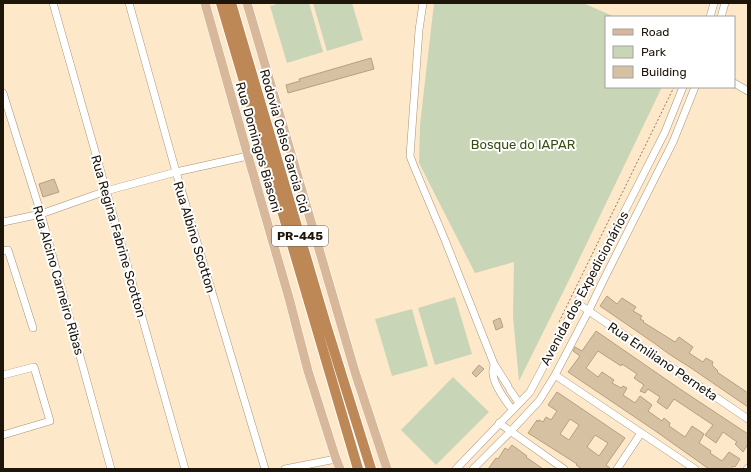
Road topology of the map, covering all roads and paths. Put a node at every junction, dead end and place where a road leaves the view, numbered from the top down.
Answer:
1 (53, 3) edge
2 (129, 3) edge
3 (206, 3) edge
4 (221, 3) edge
5 (231, 3) edge
6 (248, 3) edge
7 (422, 3) edge
8 (714, 3) edge
9 (725, 3) edge
10 (710, 16) edge
11 (721, 16) edge
12 (735, 84) edge
13 (674, 88) edge
14 (683, 88) edge
15 (695, 88) edge
16 (748, 91) edge
17 (3, 93) edge
18 (248, 156) junction
19 (176, 172) junction
20 (106, 191) junction
21 (41, 214) junction
22 (3, 222) edge
23 (3, 251) edge
24 (577, 303) junction
25 (589, 310) junction
26 (558, 323) dead end
27 (33, 328) dead end
28 (494, 364) junction
29 (555, 374) junction
30 (3, 376) edge
31 (518, 403) junction
32 (513, 410) junction
33 (748, 419) edge
34 (499, 423) junction
35 (511, 431) junction
36 (641, 433) junction
37 (3, 435) edge
38 (336, 459) junction
39 (111, 469) edge
40 (185, 469) edge
41 (265, 469) edge
42 (285, 469) edge
43 (340, 469) edge
44 (358, 469) edge
45 (371, 469) edge
46 (387, 469) edge
47 (456, 469) edge
48 (473, 469) edge
49 (564, 469) edge
50 (617, 469) edge
51 (695, 469) edge

1 - 20 street, Rua Regina Fabrine Scotton
2 - 19 street, Rua Albino Scotton
3 - 18 main road, Rua Domingos Biasoni
4 - 44 highway, Rodovia Celso Garcia Cid / PR-445
5 - 45 highway, Rodovia Celso Garcia Cid / PR-445
6 - 46 main road, PR-445
7 - 28 street
8 - 10 street
9 - 11 street
12 - 16 street
13 - 26 path
14 - 24 street, Avenida dos Expedicionários
15 - 25 street, Avenida dos Expedicionários
17 - 21 street, Rua Alcino Carneiro Ribas
18 - 19 street
18 - 38 main road, Rua Domingos Biasoni
19 - 20 street
19 - 41 street, Rua Albino Scotton
20 - 21 street
20 - 40 street, Rua Regina Fabrine Scotton
21 - 22 street
21 - 39 street, Rua Alcino Carneiro Ribas
23 - 27 street
24 - 25 street, Rua Emiliano Perneta
24 - 31 street, Avenida dos Expedicionários
25 - 29 street, Avenida dos Expedicionários
25 - 33 street, Rua Emiliano Perneta
28 - 31 street
28 - 32 street
29 - 35 street, Avenida dos Expedicionários
29 - 36 street
30 - 37 street
31 - 32 street, Avenida dos Expedicionários
32 - 34 street, Avenida dos Expedicionários
34 - 35 street
34 - 47 street, Avenida dos Expedicionários
35 - 48 street, Avenida dos Expedicionários
35 - 49 street
36 - 50 street
36 - 51 street
38 - 42 street
38 - 43 main road

